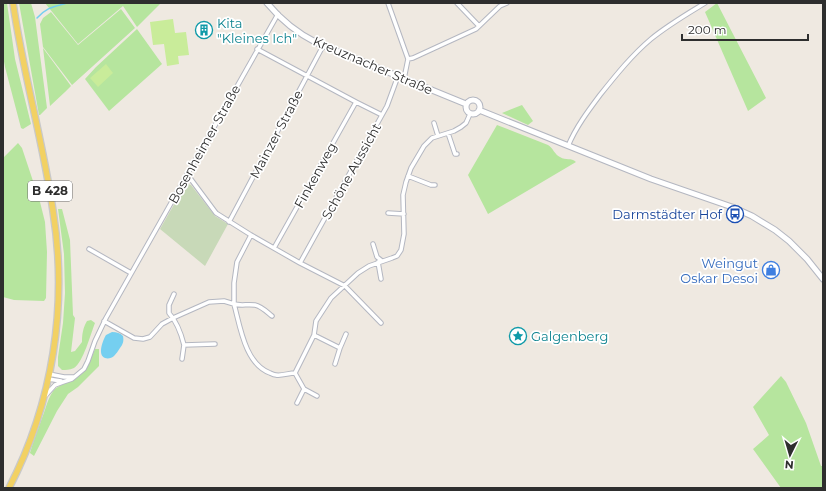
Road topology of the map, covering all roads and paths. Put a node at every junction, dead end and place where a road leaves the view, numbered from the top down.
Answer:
1 (13, 3) edge
2 (267, 3) edge
3 (388, 3) edge
4 (457, 3) edge
5 (507, 3) edge
6 (705, 3) edge
7 (500, 5) edge
8 (278, 14) junction
9 (478, 26) junction
10 (323, 46) junction
11 (258, 49) junction
12 (408, 59) junction
13 (307, 76) junction
14 (398, 76) junction
15 (404, 79) junction
16 (356, 102) junction
17 (466, 104) junction
18 (480, 110) junction
19 (470, 114) junction
20 (382, 115) junction
21 (434, 123) dead end
22 (448, 133) junction
23 (438, 136) junction
24 (568, 146) junction
25 (457, 154) dead end
26 (187, 174) junction
27 (408, 176) junction
28 (435, 185) dead end
29 (388, 213) dead end
30 (404, 214) junction
31 (230, 222) junction
32 (251, 235) junction
33 (373, 244) dead end
34 (274, 248) junction
35 (89, 249) dead end
36 (380, 262) junction
37 (300, 263) junction
38 (131, 273) junction
39 (381, 279) dead end
40 (823, 279) edge
41 (345, 286) junction
42 (174, 294) dead end
43 (234, 304) junction
44 (272, 316) dead end
45 (173, 318) junction
46 (104, 321) junction
47 (381, 322) dead end
48 (346, 334) dead end
49 (314, 335) junction
50 (215, 344) dead end
51 (184, 345) junction
52 (340, 348) junction
53 (182, 359) dead end
54 (335, 364) dead end
55 (295, 373) junction
56 (49, 376) junction
57 (75, 376) junction
58 (63, 382) junction
59 (304, 389) junction
60 (317, 396) dead end
61 (44, 398) junction
62 (297, 403) dead end
63 (9, 488) edge

1 - 56 main road, B 428
2 - 8 main road, Kreuznacher Straße
3 - 12 street
4 - 9 street
5 - 7 street
6 - 24 street
7 - 9 street
8 - 10 main road, Kreuznacher Straße
8 - 11 street, Bosenheimer Straße
9 - 12 street
10 - 13 street, Mainzer Straße
10 - 14 main road, Kreuznacher Straße
11 - 13 street
11 - 26 street, Bosenheimer Straße
12 - 15 street
13 - 16 street
13 - 31 street, Mainzer Straße
14 - 15 main road, Kreuznacher Straße
14 - 20 street, Schöne Aussicht
15 - 17 main road, Kreuznacher Straße
16 - 20 street
16 - 34 street, Finkenweg
17 - 18 main road
17 - 19 main road
18 - 19 main road
18 - 24 main road
19 - 22 street
20 - 37 street, Schöne Aussicht
21 - 23 street
22 - 23 street
22 - 25 street
23 - 27 street
24 - 40 main road
26 - 31 street
26 - 38 street, Bosenheimer Straße
27 - 28 street
27 - 30 street
29 - 30 street
30 - 36 street
31 - 32 street
32 - 34 street
32 - 43 street
33 - 36 street
34 - 37 street
35 - 38 street
36 - 39 street
36 - 41 street
37 - 41 street
38 - 46 street, Bosenheimer Straße
41 - 47 street
41 - 49 street
42 - 45 street
43 - 44 street
43 - 45 street
43 - 55 street
45 - 46 street
45 - 51 street
46 - 57 street, Bosenheimer Straße
48 - 52 street
49 - 52 street
49 - 55 street
50 - 51 street
51 - 53 street
52 - 54 street
55 - 59 street
56 - 57 street
56 - 58 street
56 - 61 main road, B 428
57 - 58 street
58 - 61 street
59 - 60 street
59 - 62 street
61 - 63 main road, B 428

